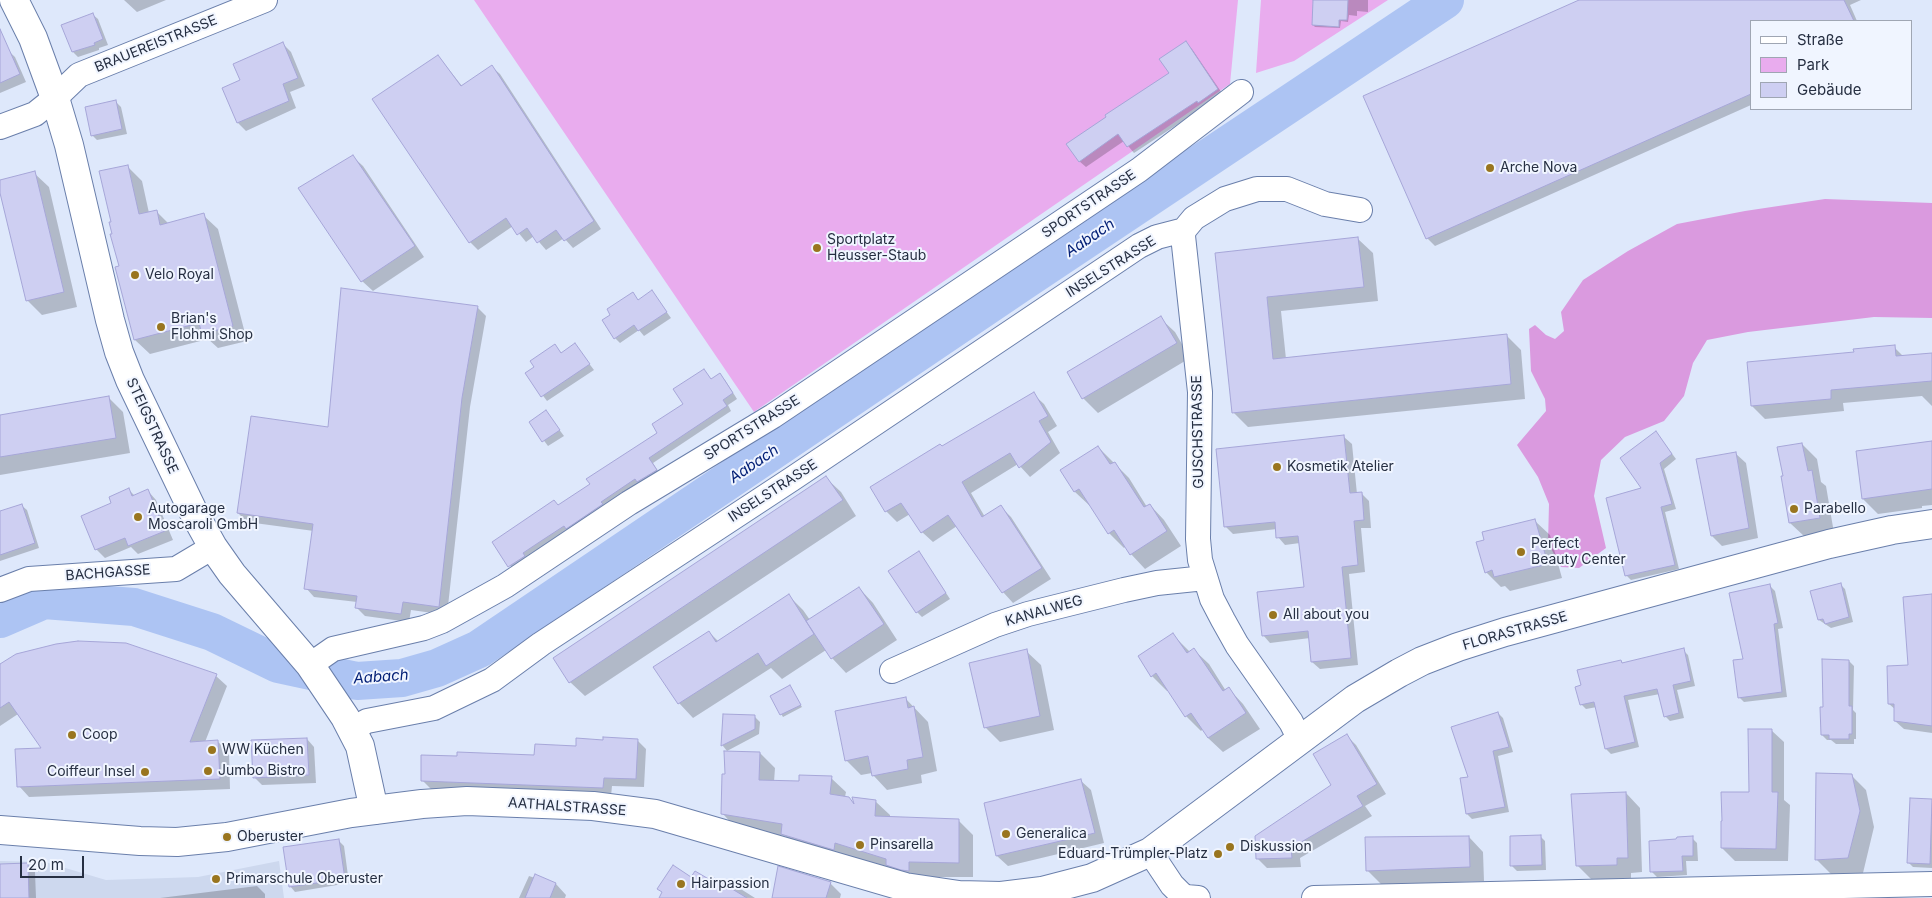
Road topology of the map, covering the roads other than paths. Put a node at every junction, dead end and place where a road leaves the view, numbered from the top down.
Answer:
1 (14, 0) edge
2 (265, 0) edge
3 (1241, 92) dead end
4 (55, 98) junction
5 (0, 127) edge
6 (1360, 210) dead end
7 (1184, 230) junction
8 (1932, 524) edge
9 (213, 547) junction
10 (1205, 578) junction
11 (0, 590) edge
12 (310, 658) junction
13 (892, 671) dead end
14 (352, 729) junction
15 (1300, 740) junction
16 (374, 810) junction
17 (0, 830) edge
18 (1150, 852) junction
19 (1932, 884) edge
20 (1191, 898) edge
21 (1198, 898) edge
22 (1314, 898) edge

1 - 4 main road, STEIGSTRASSE
2 - 4 street, BRAUEREISTRASSE
3 - 12 street, SPORTSTRASSE
4 - 5 street, BRAUEREISTRASSE
4 - 9 main road, STEIGSTRASSE
6 - 7 street
7 - 10 street, GUSCHSTRASSE
7 - 14 street, INSELSTRASSE
8 - 15 main road, FLORASTRASSE
9 - 11 street, BACHGASSE
9 - 12 main road, STEIGSTRASSE
10 - 13 street, KANALWEG
10 - 15 street, GUSCHSTRASSE
12 - 14 main road, STEIGSTRASSE
14 - 16 main road, STEIGSTRASSE
15 - 18 main road, FLORASTRASSE
16 - 17 main road, AATHALSTRASSE
16 - 18 main road, AATHALSTRASSE
18 - 20 street
19 - 22 street
20 - 21 street

